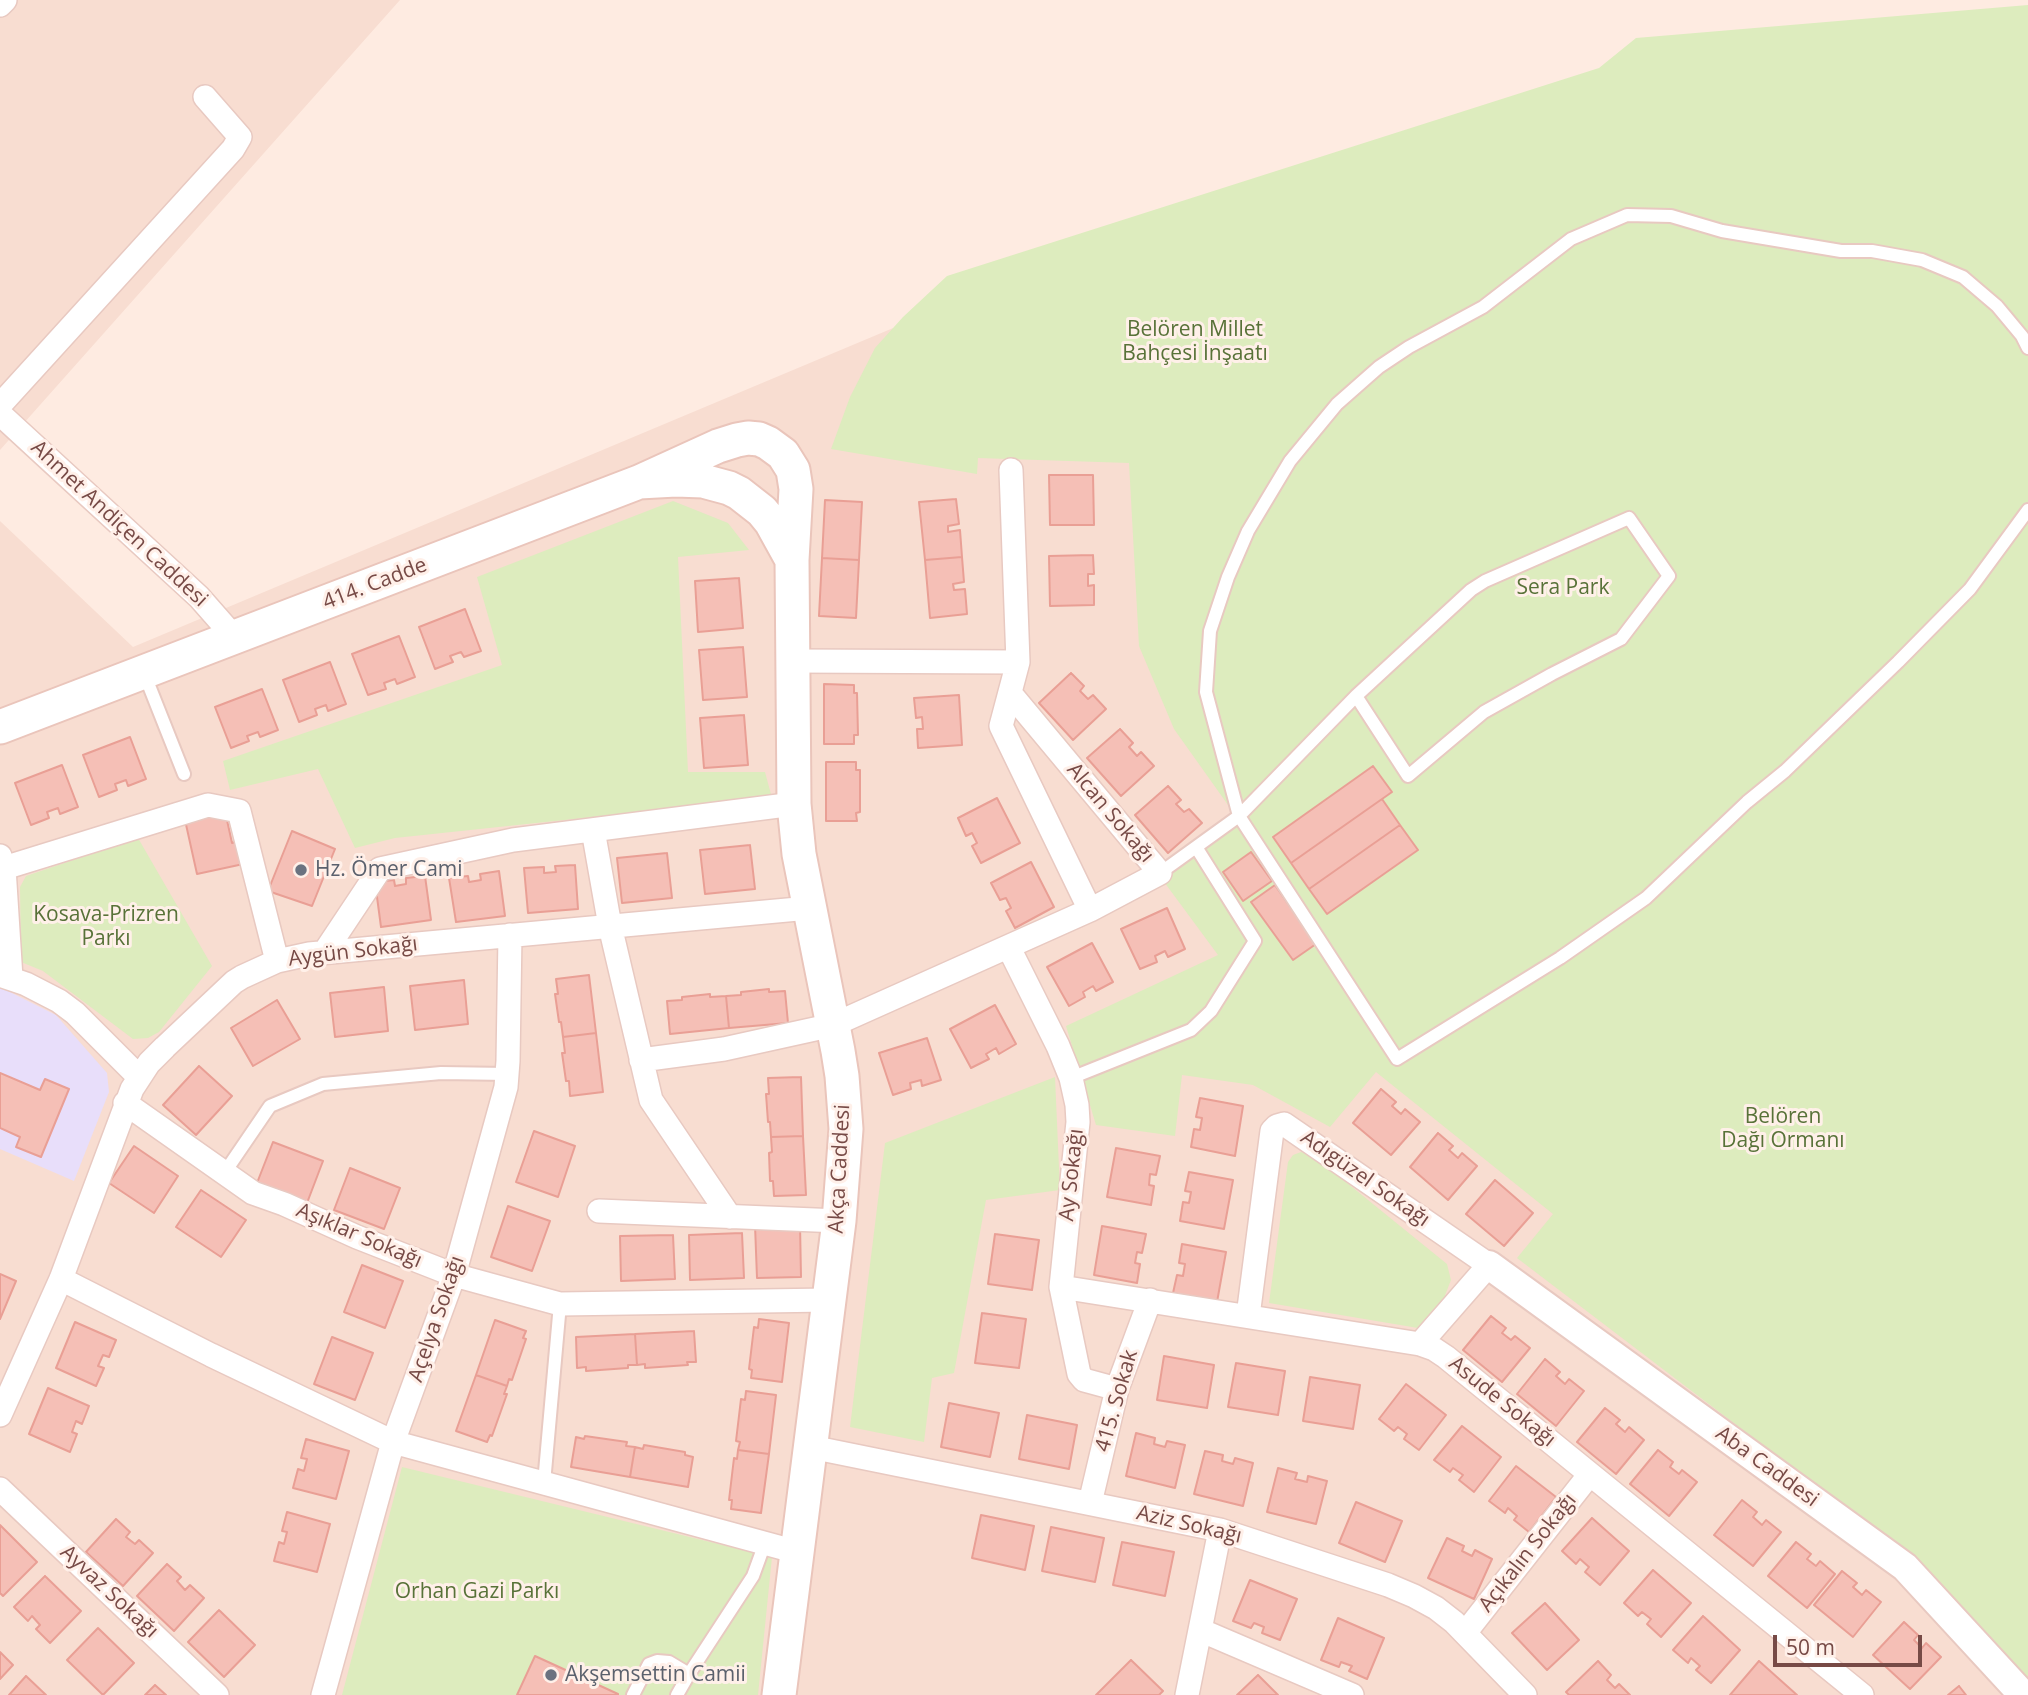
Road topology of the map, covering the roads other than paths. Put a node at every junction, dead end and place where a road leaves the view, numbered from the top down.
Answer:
1 (5, 0) edge
2 (0, 5) edge
3 (205, 97) dead end
4 (2028, 348) edge
5 (0, 405) edge
6 (0, 414) edge
7 (748, 438) joint
8 (1011, 470) dead end
9 (639, 482) junction
10 (2028, 510) edge
11 (792, 560) junction
12 (235, 638) junction
13 (793, 661) junction
14 (1018, 662) junction
15 (144, 672) junction
16 (1010, 693) junction
17 (1356, 696) junction
18 (0, 727) edge
19 (184, 774) dead end
20 (794, 804) junction
21 (1239, 816) junction
22 (593, 830) junction
23 (1196, 847) junction
24 (2, 862) edge
25 (1160, 873) junction
26 (809, 908) junction
27 (1090, 911) junction
28 (610, 926) junction
29 (510, 935) junction
30 (1009, 948) junction
31 (324, 953) junction
32 (277, 961) junction
33 (6, 976) edge
34 (833, 1024) junction
35 (641, 1060) junction
36 (508, 1074) junction
37 (139, 1077) junction
38 (1072, 1078) junction
39 (125, 1103) junction
40 (225, 1172) junction
41 (599, 1211) dead end
42 (730, 1217) junction
43 (839, 1221) junction
44 (1489, 1265) junction
45 (454, 1275) junction
46 (61, 1279) junction
47 (1061, 1287) junction
48 (829, 1300) junction
49 (1150, 1300) junction
50 (560, 1304) junction
51 (1248, 1316) junction
52 (1420, 1344) junction
53 (1116, 1389) junction
54 (0, 1415) edge
55 (393, 1442) junction
56 (810, 1447) junction
57 (1590, 1474) junction
58 (544, 1483) junction
59 (0, 1489) edge
60 (1090, 1503) junction
61 (1220, 1530) junction
62 (765, 1543) junction
63 (797, 1552) junction
64 (1200, 1630) junction
65 (1465, 1633) junction
66 (689, 1674) junction
67 (217, 1695) edge
68 (323, 1695) edge
69 (633, 1695) edge
70 (677, 1695) edge
71 (779, 1695) edge
72 (1187, 1695) edge
73 (1352, 1695) edge
74 (1525, 1695) edge
75 (1862, 1695) edge
76 (2022, 1695) edge

1 - 2 street
3 - 5 street
4 - 21 lane
6 - 12 street, Ahmet Andiçen Caddesi
7 - 9 main road, 414. Cadde
7 - 11 main road, Akça Caddesi
8 - 14 street
9 - 11 main road, Akça Caddesi
9 - 12 main road, 414. Cadde
10 - 21 lane
11 - 13 main road, Akça Caddesi
12 - 15 main road, 414. Cadde
13 - 14 street
13 - 20 main road, Akça Caddesi
14 - 16 street
15 - 18 main road, 414. Cadde
15 - 19 lane
16 - 25 street, Alcan Sokağı
16 - 27 street
17 - 17 lane
17 - 21 lane
20 - 22 street
20 - 26 main road, Akça Caddesi
21 - 23 lane
22 - 28 street
22 - 31 street
23 - 25 lane
23 - 38 lane
24 - 32 street
24 - 33 street
25 - 27 street, Alcan Sokağı
26 - 28 street, Aygün Sokağı
26 - 34 main road, Akça Caddesi
27 - 30 street, Alcan Sokağı
28 - 29 street, Aygün Sokağı
28 - 35 street
29 - 31 street, Aygün Sokağı
29 - 36 street, Açelya Sokağı
30 - 34 street, Alcan Sokağı
30 - 38 street, Ay Sokağı
31 - 32 street, Aygün Sokağı
32 - 37 street, Aygün Sokağı
33 - 37 street
34 - 35 street, Alcan Sokağı
34 - 43 main road, Akça Caddesi
35 - 42 street
36 - 40 lane
36 - 45 street, Açelya Sokağı
37 - 39 street, Aygün Sokağı
38 - 47 street, Ay Sokağı
39 - 40 street, Aşıklar Sokağı
39 - 46 street, Aygün Sokağı
40 - 45 street, Aşıklar Sokağı
41 - 42 street
42 - 43 street
43 - 48 main road, Akça Caddesi
44 - 51 street, Adıgüzel Sokağı
44 - 52 street
44 - 76 street, Aba Caddesi
45 - 50 street, Aşıklar Sokağı
45 - 55 street, Açelya Sokağı
46 - 54 street, Aygün Sokağı
46 - 55 street
47 - 49 street, Asude Sokağı
47 - 53 street, Ay Sokağı
48 - 50 street, Aşıklar Sokağı
48 - 56 main road, Akça Caddesi
49 - 51 street, Asude Sokağı
49 - 53 street, 415. Sokak
50 - 58 lane
51 - 52 street, Asude Sokağı
52 - 57 street, Asude Sokağı
53 - 60 street, 415. Sokak
55 - 58 street
55 - 68 street, Açelya Sokağı
56 - 60 street, Aziz Sokağı
56 - 63 main road, Akça Caddesi
57 - 65 street, Açıkalın Sokağı
57 - 75 street, Asude Sokağı
58 - 62 street
59 - 67 street, Ayvaz Sokağı
60 - 61 street, Aziz Sokağı
61 - 64 street
61 - 65 street, Aziz Sokağı
62 - 63 street
62 - 66 lane
63 - 71 main road, Akça Caddesi
64 - 72 street
64 - 73 street
65 - 74 street, Aziz Sokağı
66 - 69 lane
66 - 70 lane

